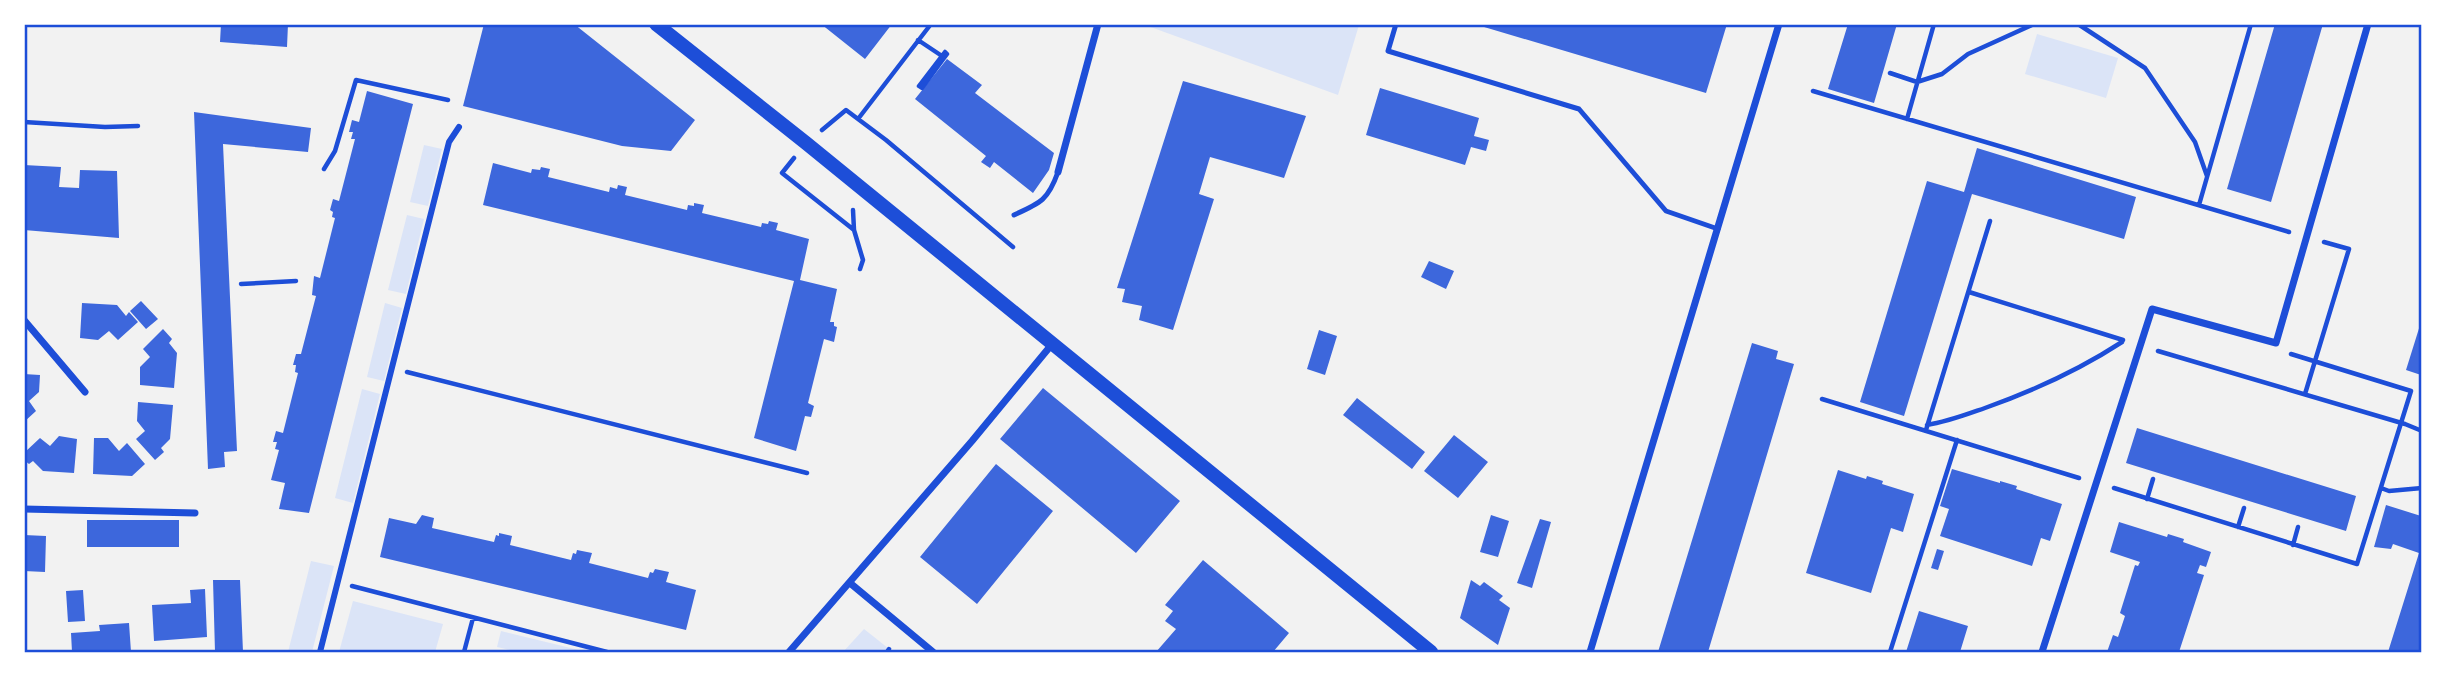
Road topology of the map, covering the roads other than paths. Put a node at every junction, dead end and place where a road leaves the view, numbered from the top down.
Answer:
1 (656, 24) edge
2 (1098, 24) edge
3 (1396, 24) edge
4 (1779, 24) edge
5 (2368, 24) edge
6 (459, 127) dead end
7 (1058, 172) joint
8 (1014, 215) dead end
9 (1717, 229) junction
10 (24, 320) edge
11 (1053, 343) junction
12 (85, 391) dead end
13 (24, 509) edge
14 (195, 513) dead end
15 (850, 583) junction
16 (320, 653) edge
17 (789, 653) edge
18 (933, 653) edge
19 (1431, 653) edge
20 (1590, 653) edge
21 (2042, 653) edge

1 - 11 main road
2 - 7 street
3 - 9 lane
4 - 9 street
5 - 21 street
6 - 16 street
7 - 8 lane
9 - 20 street
10 - 12 street
11 - 15 street
11 - 19 main road
13 - 14 street
15 - 17 street
15 - 18 street

